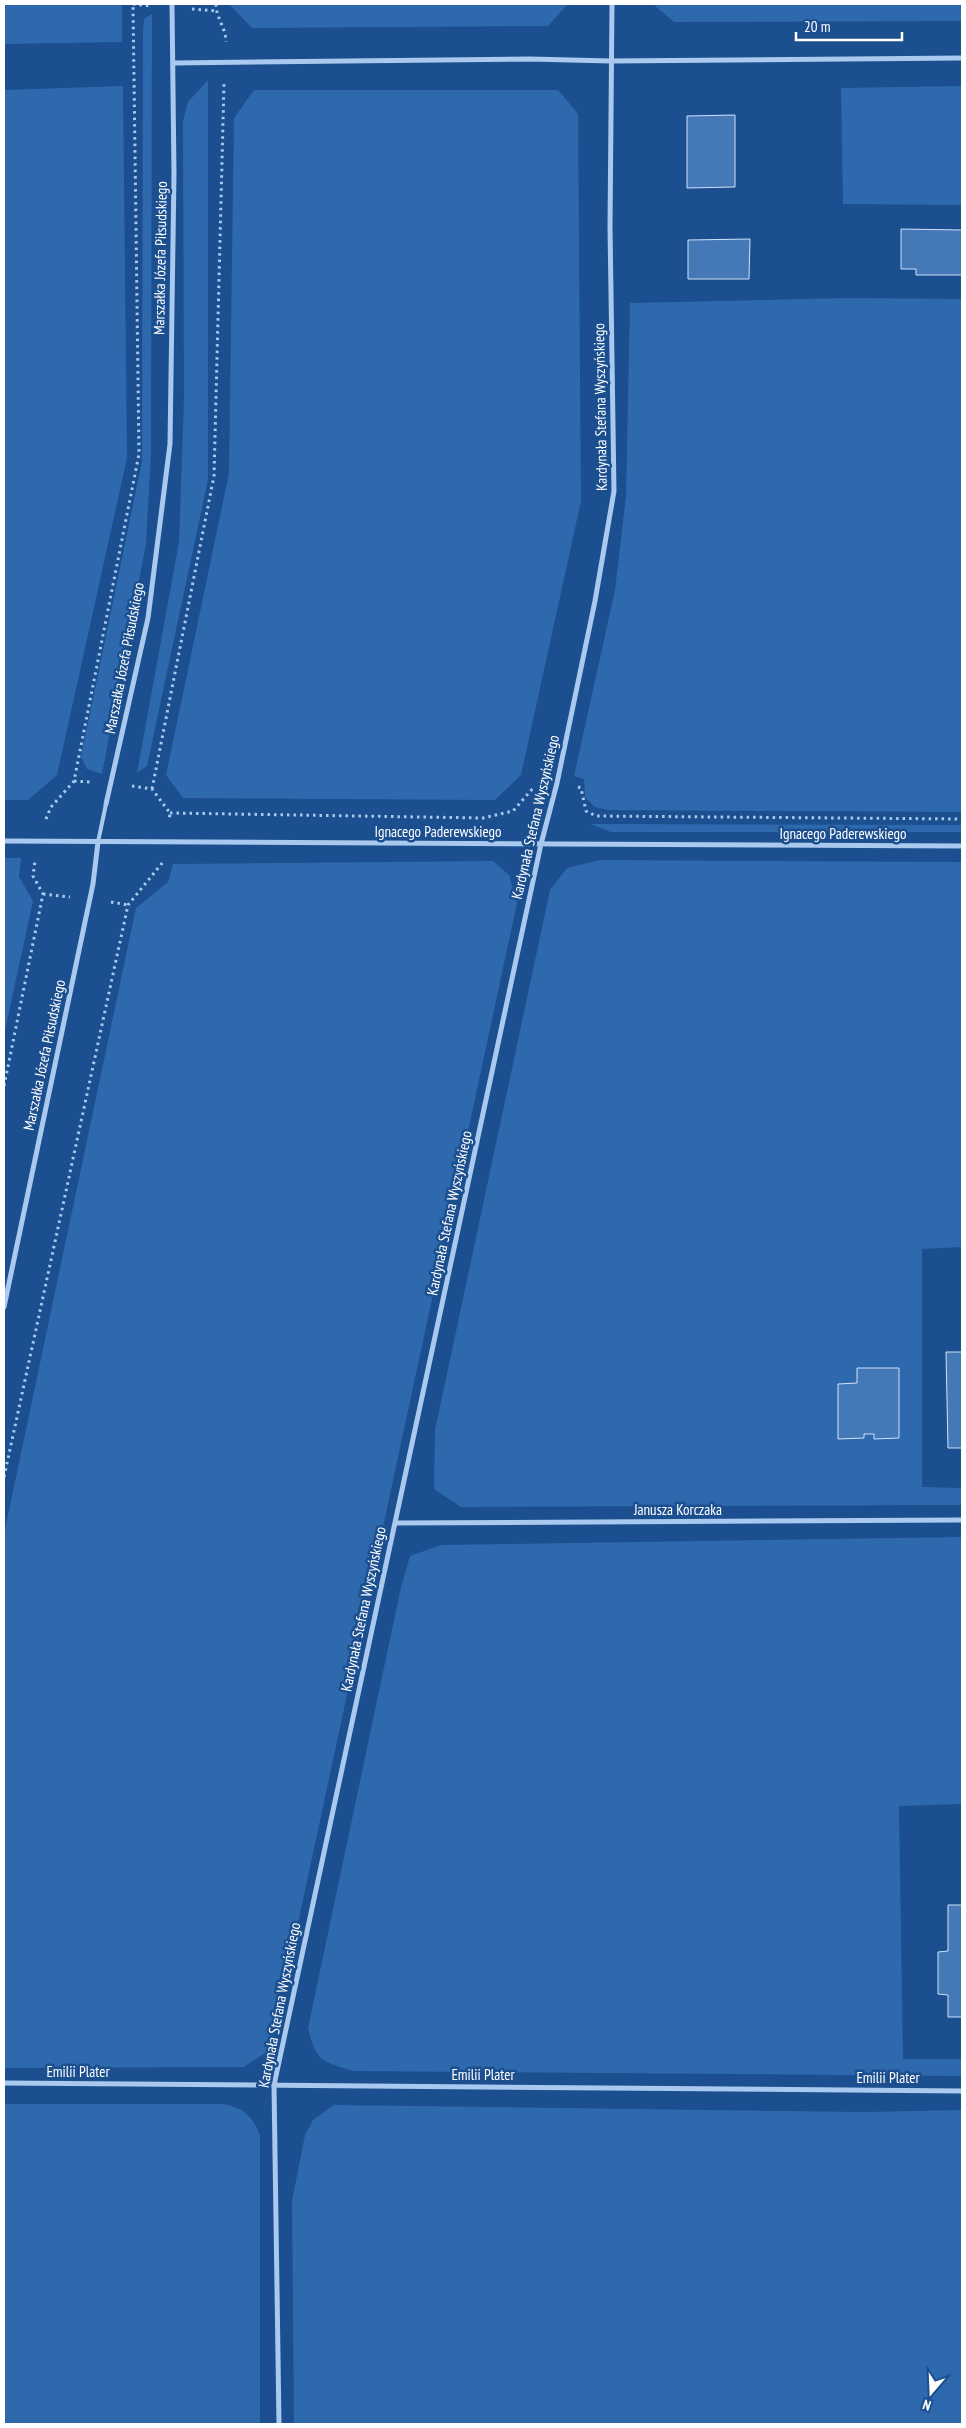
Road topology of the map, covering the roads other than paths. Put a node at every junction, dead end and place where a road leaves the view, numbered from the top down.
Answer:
1 (172, 4) edge
2 (612, 4) edge
3 (962, 58) edge
4 (611, 61) junction
5 (173, 63) junction
6 (106, 804) joint
7 (4, 841) edge
8 (98, 842) junction
9 (541, 844) junction
10 (962, 846) edge
11 (4, 1306) edge
12 (962, 1520) edge
13 (395, 1524) junction
14 (4, 2083) edge
15 (274, 2085) junction
16 (962, 2090) edge
17 (279, 2424) edge

1 - 5 street, Marszałka Józefa Piłsudskiego
2 - 4 street, Kardynała Stefana Wyszyńskiego
3 - 4 street
4 - 5 street
4 - 9 street, Kardynała Stefana Wyszyńskiego
5 - 6 street, Marszałka Józefa Piłsudskiego
6 - 8 lane, Marszałka Józefa Piłsudskiego
7 - 8 street, Ignacego Paderewskiego
8 - 9 street, Ignacego Paderewskiego
8 - 11 street, Marszałka Józefa Piłsudskiego
9 - 10 street, Ignacego Paderewskiego
9 - 13 street, Kardynała Stefana Wyszyńskiego
12 - 13 street, Janusza Korczaka
13 - 15 street, Kardynała Stefana Wyszyńskiego
14 - 15 street, Emilii Plater
15 - 16 street, Emilii Plater
15 - 17 street, Kardynała Stefana Wyszyńskiego

